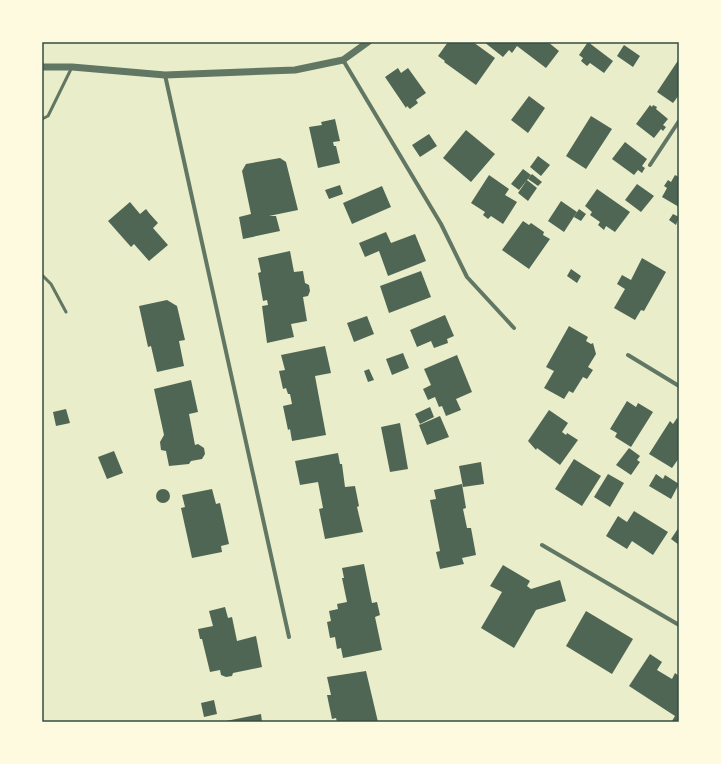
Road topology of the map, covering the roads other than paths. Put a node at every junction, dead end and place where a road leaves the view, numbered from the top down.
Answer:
1 (368, 42) edge
2 (343, 60) junction
3 (42, 67) edge
4 (72, 67) junction
5 (165, 75) junction
6 (42, 119) edge
7 (679, 121) edge
8 (650, 165) dead end
9 (42, 275) edge
10 (66, 312) dead end
11 (514, 328) dead end
12 (628, 355) dead end
13 (679, 386) edge
14 (542, 545) dead end
15 (679, 625) edge
16 (290, 638) dead end

1 - 2 street
2 - 5 street
2 - 11 street
3 - 4 street
4 - 5 street
4 - 6 lane
5 - 16 street
7 - 8 street
9 - 10 lane
12 - 13 street
14 - 15 street

